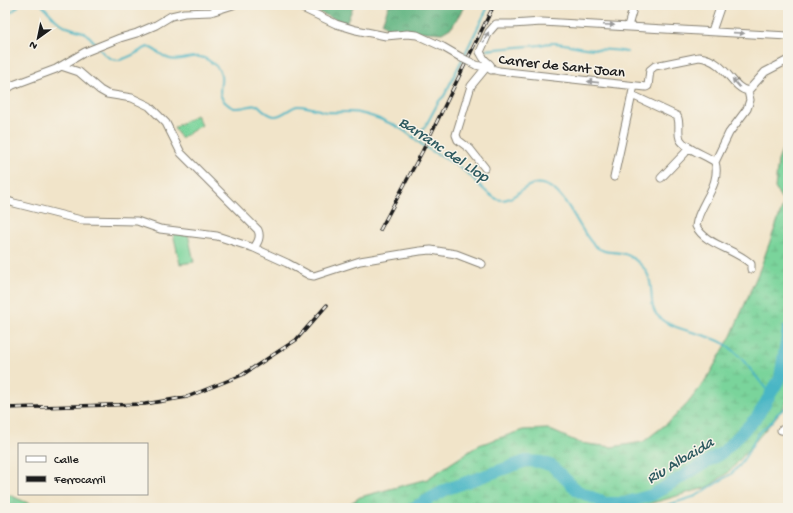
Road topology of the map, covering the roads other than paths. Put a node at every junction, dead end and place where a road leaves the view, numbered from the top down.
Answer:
1 (233, 5) edge
2 (296, 5) edge
3 (634, 5) edge
4 (721, 5) edge
5 (628, 26) junction
6 (712, 31) junction
7 (788, 36) edge
8 (788, 60) edge
9 (61, 66) junction
10 (488, 69) junction
11 (634, 86) junction
12 (5, 90) edge
13 (748, 91) junction
14 (632, 94) junction
15 (687, 145) junction
16 (715, 162) junction
17 (485, 168) dead end
18 (614, 177) dead end
19 (661, 178) dead end
20 (5, 200) edge
21 (254, 248) junction
22 (482, 264) dead end
23 (751, 269) dead end

1 - 9 street
2 - 10 street, Carrer de Sant Joan, bridge
3 - 5 street
4 - 6 street
5 - 6 street
10 -> 5 street
6 -> 7 street
8 - 13 street
9 - 12 street
9 - 21 street
11 -> 10 street, Carrer de Sant Joan
10 - 17 street
13 -> 11 street, Carrer de Sant Joan
11 - 14 street
13 - 16 street
14 - 15 street
14 - 18 street
15 - 16 street
15 - 19 street
16 - 23 street
20 - 21 street
21 - 22 street

